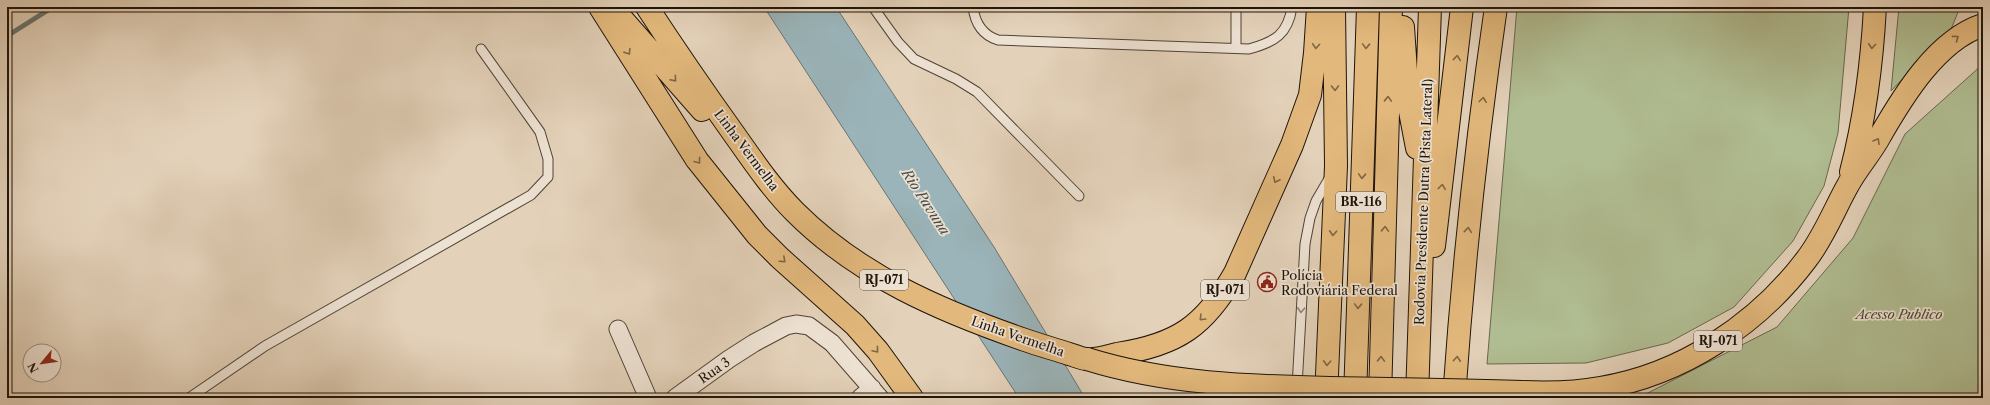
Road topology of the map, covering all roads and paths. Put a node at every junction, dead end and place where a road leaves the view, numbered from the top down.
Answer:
1 (600, 7) edge
2 (612, 7) edge
3 (647, 7) edge
4 (873, 7) edge
5 (973, 7) edge
6 (1236, 7) edge
7 (1292, 7) edge
8 (1318, 7) edge
9 (1334, 7) edge
10 (1368, 7) edge
11 (1391, 7) edge
12 (1403, 7) edge
13 (1430, 7) edge
14 (1462, 7) edge
15 (1496, 7) edge
16 (1875, 7) edge
17 (1983, 25) edge
18 (1236, 48) junction
19 (481, 49) dead end
20 (752, 160) junction
21 (1336, 166) junction
22 (1425, 170) junction
23 (1848, 185) junction
24 (1079, 196) dead end
25 (618, 329) dead end
26 (1418, 350) junction
27 (1087, 359) junction
28 (871, 395) edge
29 (189, 398) edge
30 (648, 398) edge
31 (675, 398) edge
32 (912, 398) edge
33 (1296, 398) edge
34 (1326, 398) edge
35 (1355, 398) edge
36 (1380, 398) edge
37 (1417, 398) edge
38 (1454, 398) edge

1 -> 32 highway
2 -> 20 highway
3 - 20 highway, Linha Vermelha / RJ-071
4 - 24 lane
5 - 18 lane
6 - 18 lane
7 - 18 lane
8 -> 27 highway, RJ-071
9 -> 21 highway, BR-116
10 -> 35 highway, BR-116
36 -> 11 highway, BR-116
12 - 22 highway
13 - 22 highway, Rodovia Presidente Dutra (Pista Lateral)
26 -> 14 highway
38 -> 15 highway
16 -> 23 highway, RJ-071
23 -> 17 highway, RJ-071
19 - 29 lane
20 - 27 highway, Linha Vermelha / RJ-071
21 -> 33 lane
21 -> 34 highway, BR-116
22 - 26 highway, Rodovia Presidente Dutra (Pista Lateral)
23 - 27 highway, Linha Vermelha / RJ-071, bridge
25 - 30 street
26 - 37 highway, Rodovia Presidente Dutra (Pista Lateral)
28 - 31 street, Rua 3

